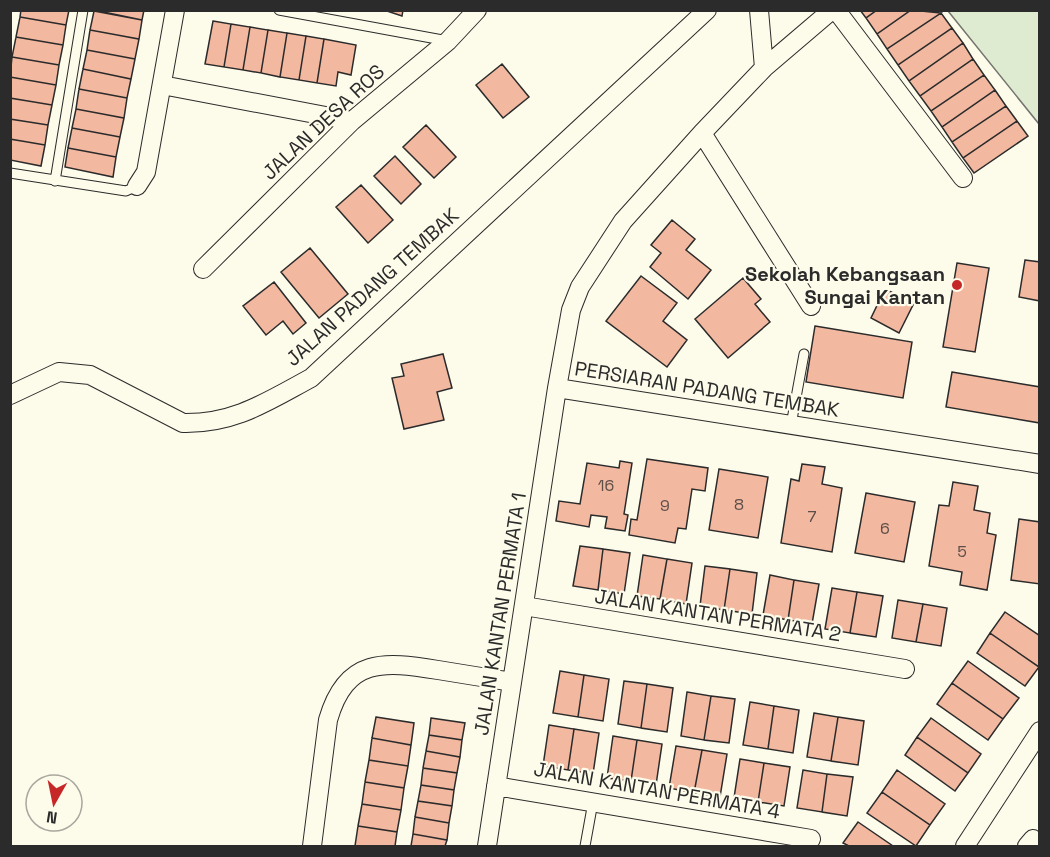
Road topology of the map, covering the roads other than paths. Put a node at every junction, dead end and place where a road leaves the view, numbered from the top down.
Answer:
1 (83, 10) edge
2 (175, 10) edge
3 (279, 10) edge
4 (477, 10) edge
5 (707, 10) edge
6 (759, 10) edge
7 (834, 10) edge
8 (448, 41) junction
9 (765, 68) junction
10 (162, 85) junction
11 (352, 122) junction
12 (702, 133) junction
13 (10, 173) edge
14 (963, 178) dead end
15 (55, 181) junction
16 (137, 186) joint
17 (203, 269) dead end
18 (812, 306) dead end
19 (804, 354) dead end
20 (557, 388) junction
21 (10, 395) edge
22 (791, 425) junction
23 (1040, 464) edge
24 (524, 606) junction
25 (905, 669) dead end
26 (512, 682) junction
27 (1040, 731) edge
28 (496, 786) junction
29 (593, 802) junction
30 (811, 839) dead end
31 (312, 846) edge
32 (487, 846) edge
33 (585, 846) edge
34 (965, 846) edge

1 - 15 lane
2 - 10 street
3 - 8 lane
4 - 8 street, JALAN DESA ROS
5 - 21 street, JALAN PADANG TEMBAK
6 - 9 street
7 - 9 street, PERSIARAN PADANG TEMBAK
7 - 14 street, PERSIARAN PADANG TEMBAK
8 - 11 street, JALAN DESA ROS
9 - 12 street, PERSIARAN PADANG TEMBAK
10 - 11 street
10 - 16 street
11 - 17 street, JALAN DESA ROS
12 - 18 street
12 - 20 street, PERSIARAN PADANG TEMBAK
13 - 15 lane
15 - 16 lane
19 - 22 lane
20 - 22 street, PERSIARAN PADANG TEMBAK
20 - 24 street, JALAN KANTAN PERMATA 1
22 - 23 street, PERSIARAN PADANG TEMBAK
24 - 25 street, JALAN KANTAN PERMATA 2
24 - 26 street, JALAN KANTAN PERMATA 1
26 - 28 street, JALAN KANTAN PERMATA 1
26 - 31 street
27 - 34 street
28 - 29 street, JALAN KANTAN PERMATA 4
28 - 32 street, JALAN KANTAN PERMATA 1
29 - 30 street, JALAN KANTAN PERMATA 4
29 - 33 lane

